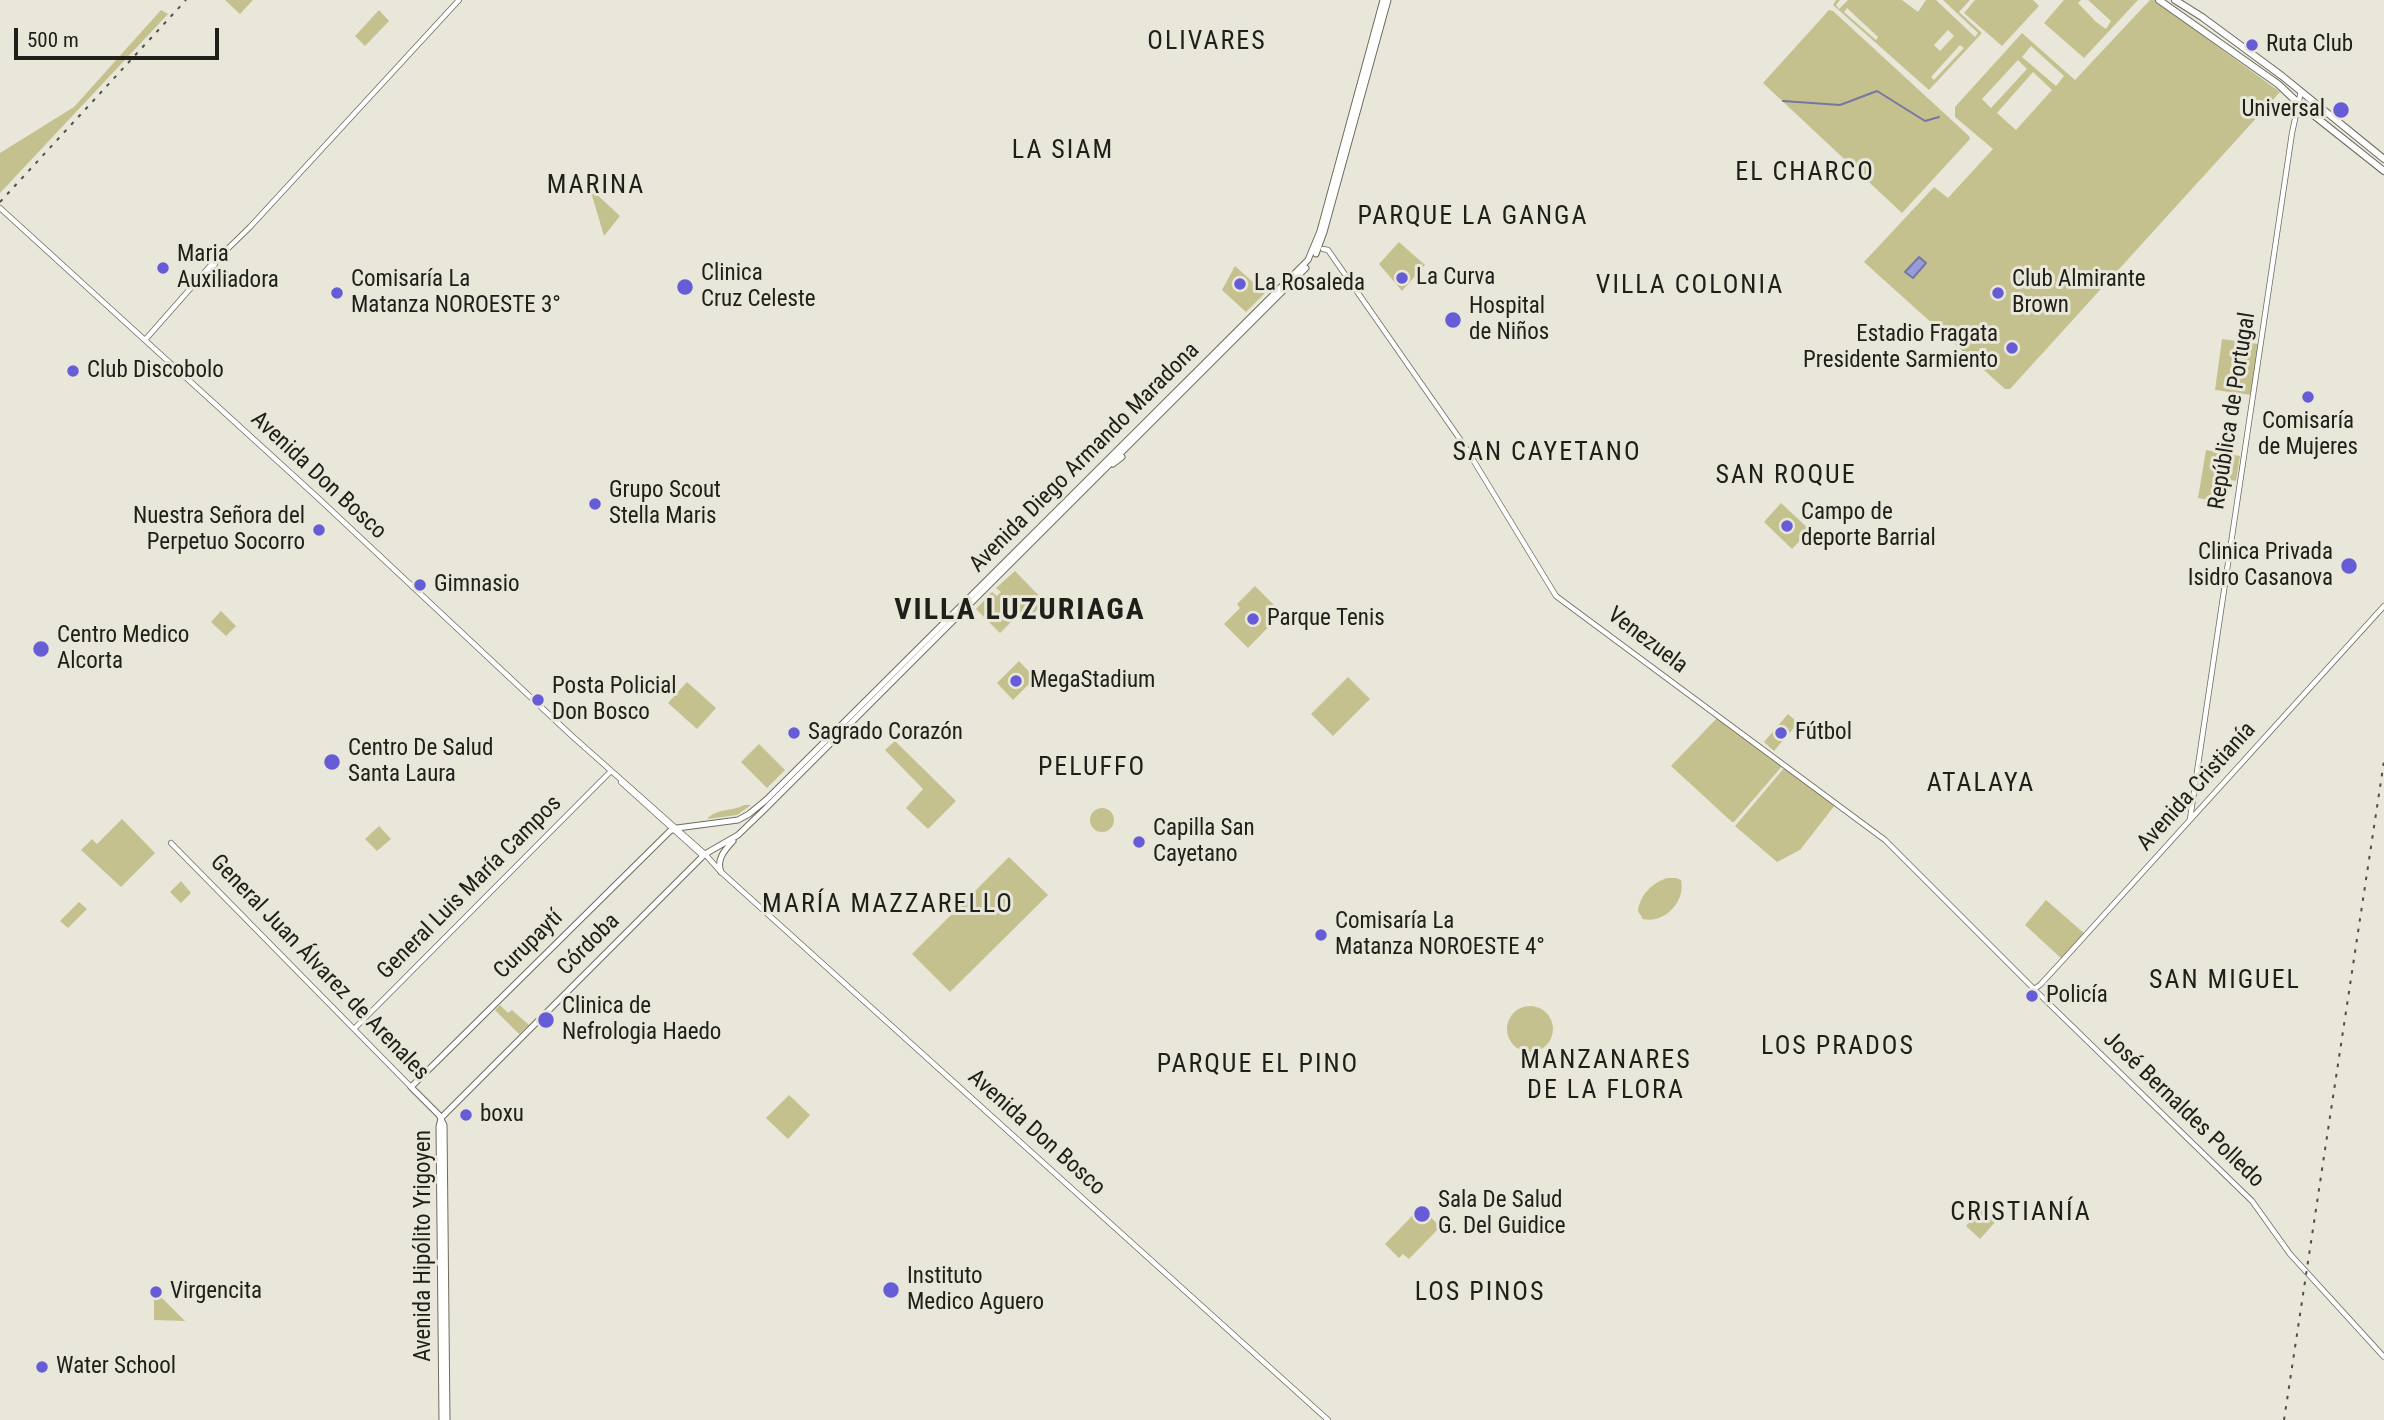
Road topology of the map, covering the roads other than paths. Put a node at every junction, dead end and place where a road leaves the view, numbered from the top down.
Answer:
1 (459, 0) edge
2 (2159, 0) edge
3 (2175, 0) edge
4 (1386, 1) edge
5 (1381, 38) dead end
6 (2301, 91) junction
7 (2297, 102) junction
8 (2384, 159) edge
9 (2384, 171) edge
10 (0, 208) edge
11 (1323, 249) dead end
12 (145, 340) junction
13 (1235, 345) dead end
14 (1220, 354) junction
15 (1209, 370) dead end
16 (1139, 424) dead end
17 (1122, 446) junction
18 (1122, 457) dead end
19 (1101, 472) junction
20 (1064, 510) junction
21 (1043, 537) dead end
22 (2384, 606) edge
23 (889, 680) junction
24 (848, 713) dead end
25 (837, 736) junction
26 (611, 771) junction
27 (2190, 819) junction
28 (674, 829) junction
29 (738, 835) junction
30 (171, 843) dead end
31 (704, 855) junction
32 (721, 872) junction
33 (2034, 989) junction
34 (354, 1029) junction
35 (411, 1087) junction
36 (441, 1118) junction
37 (2384, 1357) edge
38 (445, 1420) edge
39 (1328, 1420) edge

1 - 12 main road
2 - 7 highway
3 - 6 highway
4 - 5 main road
4 - 14 main road, Avenida Diego Armando Maradona
4 - 17 main road, Avenida Diego Armando Maradona
6 - 7 main road, República de Portugal
6 - 8 highway
7 - 9 highway
7 - 27 main road, República de Portugal
10 - 12 main road, Avenida Don Bosco
11 - 33 main road, Venezuela
12 - 26 main road, Avenida Don Bosco
13 - 14 main road
14 - 15 main road
14 - 19 main road, Avenida Diego Armando Maradona
16 - 17 main road
17 - 23 main road, Avenida Diego Armando Maradona
18 - 19 main road
19 - 20 main road, Avenida Diego Armando Maradona
20 - 21 main road
20 - 23 main road, Avenida Diego Armando Maradona
22 - 27 main road, Avenida Cristianía
23 - 25 main road, Avenida Diego Armando Maradona
24 - 25 main road
25 - 28 main road, Avenida Diego Armando Maradona
25 - 29 main road, Avenida Diego Armando Maradona
26 - 28 main road, Avenida Don Bosco
26 - 34 main road, General Luis María Campos
27 - 33 main road, Avenida Cristianía
28 - 31 main road, Avenida Don Bosco
28 - 35 main road, Curupaytí
29 - 31 main road, Avenida Diego Armando Maradona
29 - 32 main road
30 - 34 main road, General Juan Álvarez de Arenales
31 - 32 main road, Avenida Don Bosco
31 - 36 main road, Córdoba
32 - 39 main road, Avenida Don Bosco
33 - 37 main road, José Bernaldes Polledo
34 - 35 main road, General Juan Álvarez de Arenales
35 - 36 main road, General Juan Álvarez de Arenales
36 - 38 main road, Avenida Hipólito Yrigoyen

